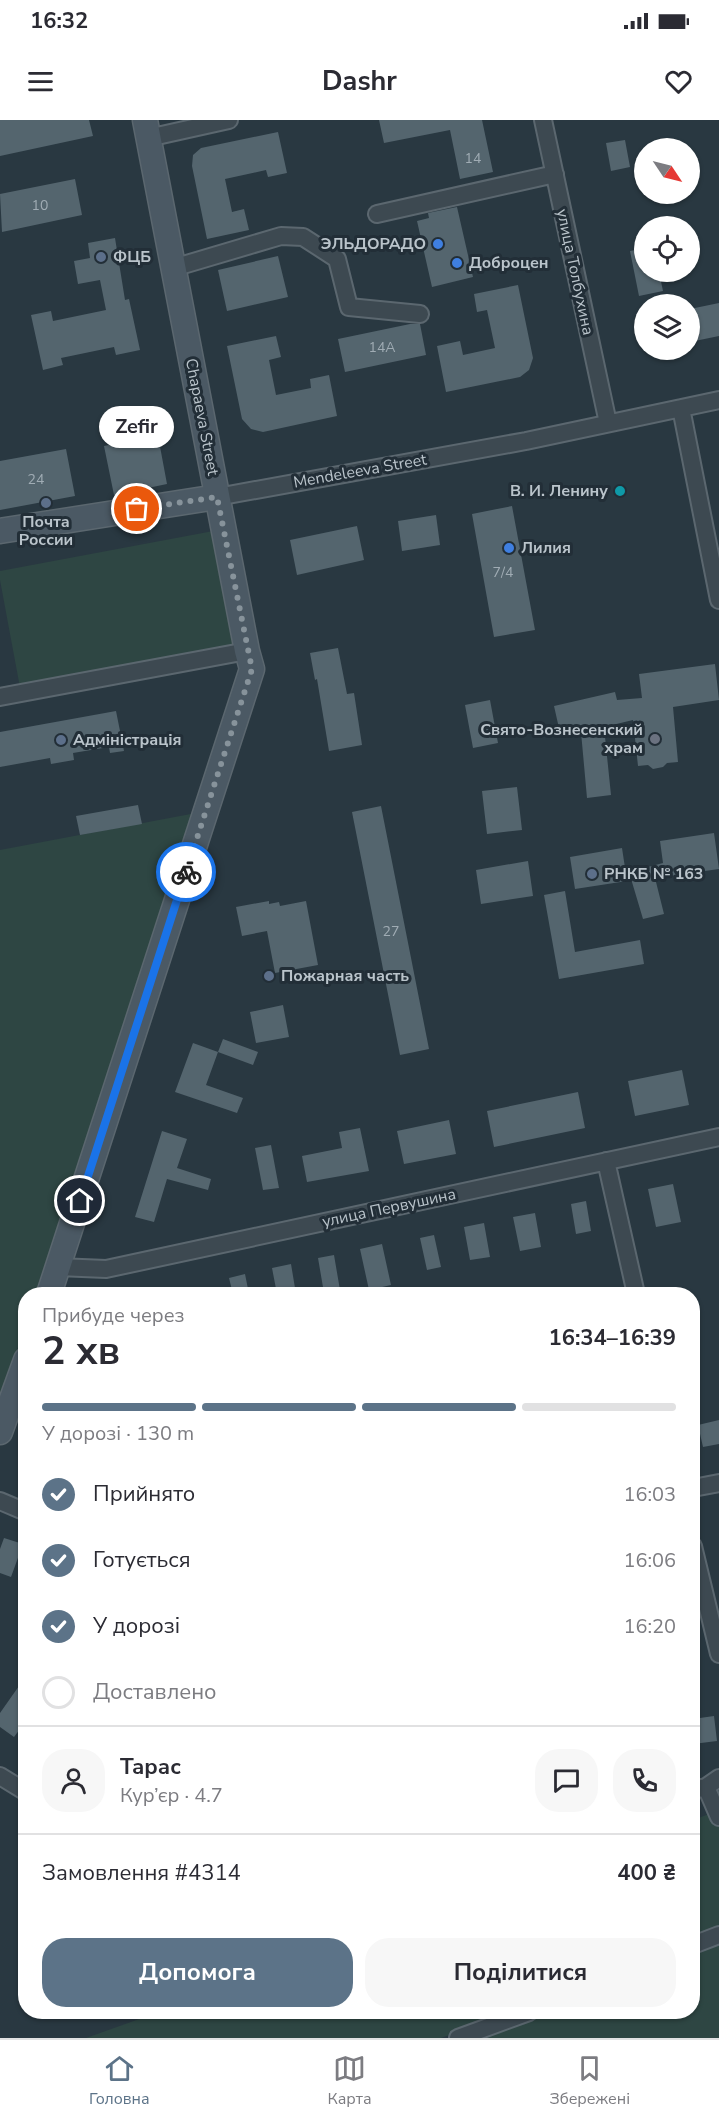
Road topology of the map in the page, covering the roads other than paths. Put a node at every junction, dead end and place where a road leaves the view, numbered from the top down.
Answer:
1 (229, 120) edge
2 (543, 120) edge
3 (146, 129) edge
4 (555, 174) junction
5 (377, 214) dead end
6 (173, 268) junction
7 (420, 314) dead end
8 (719, 400) edge
9 (681, 408) junction
10 (608, 423) junction
11 (217, 497) junction
12 (0, 531) edge
13 (719, 600) edge
14 (246, 651) junction
15 (0, 697) edge
16 (719, 1137) edge
17 (606, 1161) junction
18 (58, 1267) junction
19 (51, 1287) edge
20 (634, 1287) edge
21 (18, 1382) edge
22 (0, 1432) edge
23 (719, 1483) edge
24 (700, 1487) edge
25 (0, 1501) edge
26 (18, 1509) edge
27 (700, 1575) edge
28 (719, 1654) edge
29 (0, 1776) edge
30 (706, 1785) edge
31 (18, 1787) edge
32 (719, 1817) edge
33 (719, 1935) edge
34 (700, 1942) edge
35 (510, 2019) edge
36 (458, 2038) edge

1 - 3 street
2 - 4 street, улица Толбухина
3 - 6 main road, Chapaeva Street
4 - 5 street
4 - 10 street, улица Толбухина
6 - 7 street
6 - 11 main road, Chapaeva Street
8 - 9 street, Mendeleeva Street
9 - 10 street, Mendeleeva Street
9 - 13 street
10 - 11 street, Mendeleeva Street
11 - 12 main road, Mendeleeva Street
11 - 14 main road, Chapaeva Street
14 - 15 street
14 - 18 main road, Chapaeva Street
16 - 17 street, улица Первушина
17 - 18 street, улица Первушина
17 - 20 street
18 - 19 main road, Chapaeva Street
21 - 22 main road
23 - 24 street
25 - 26 street
27 - 28 street
29 - 31 street
30 - 32 street
33 - 34 street
35 - 36 street

